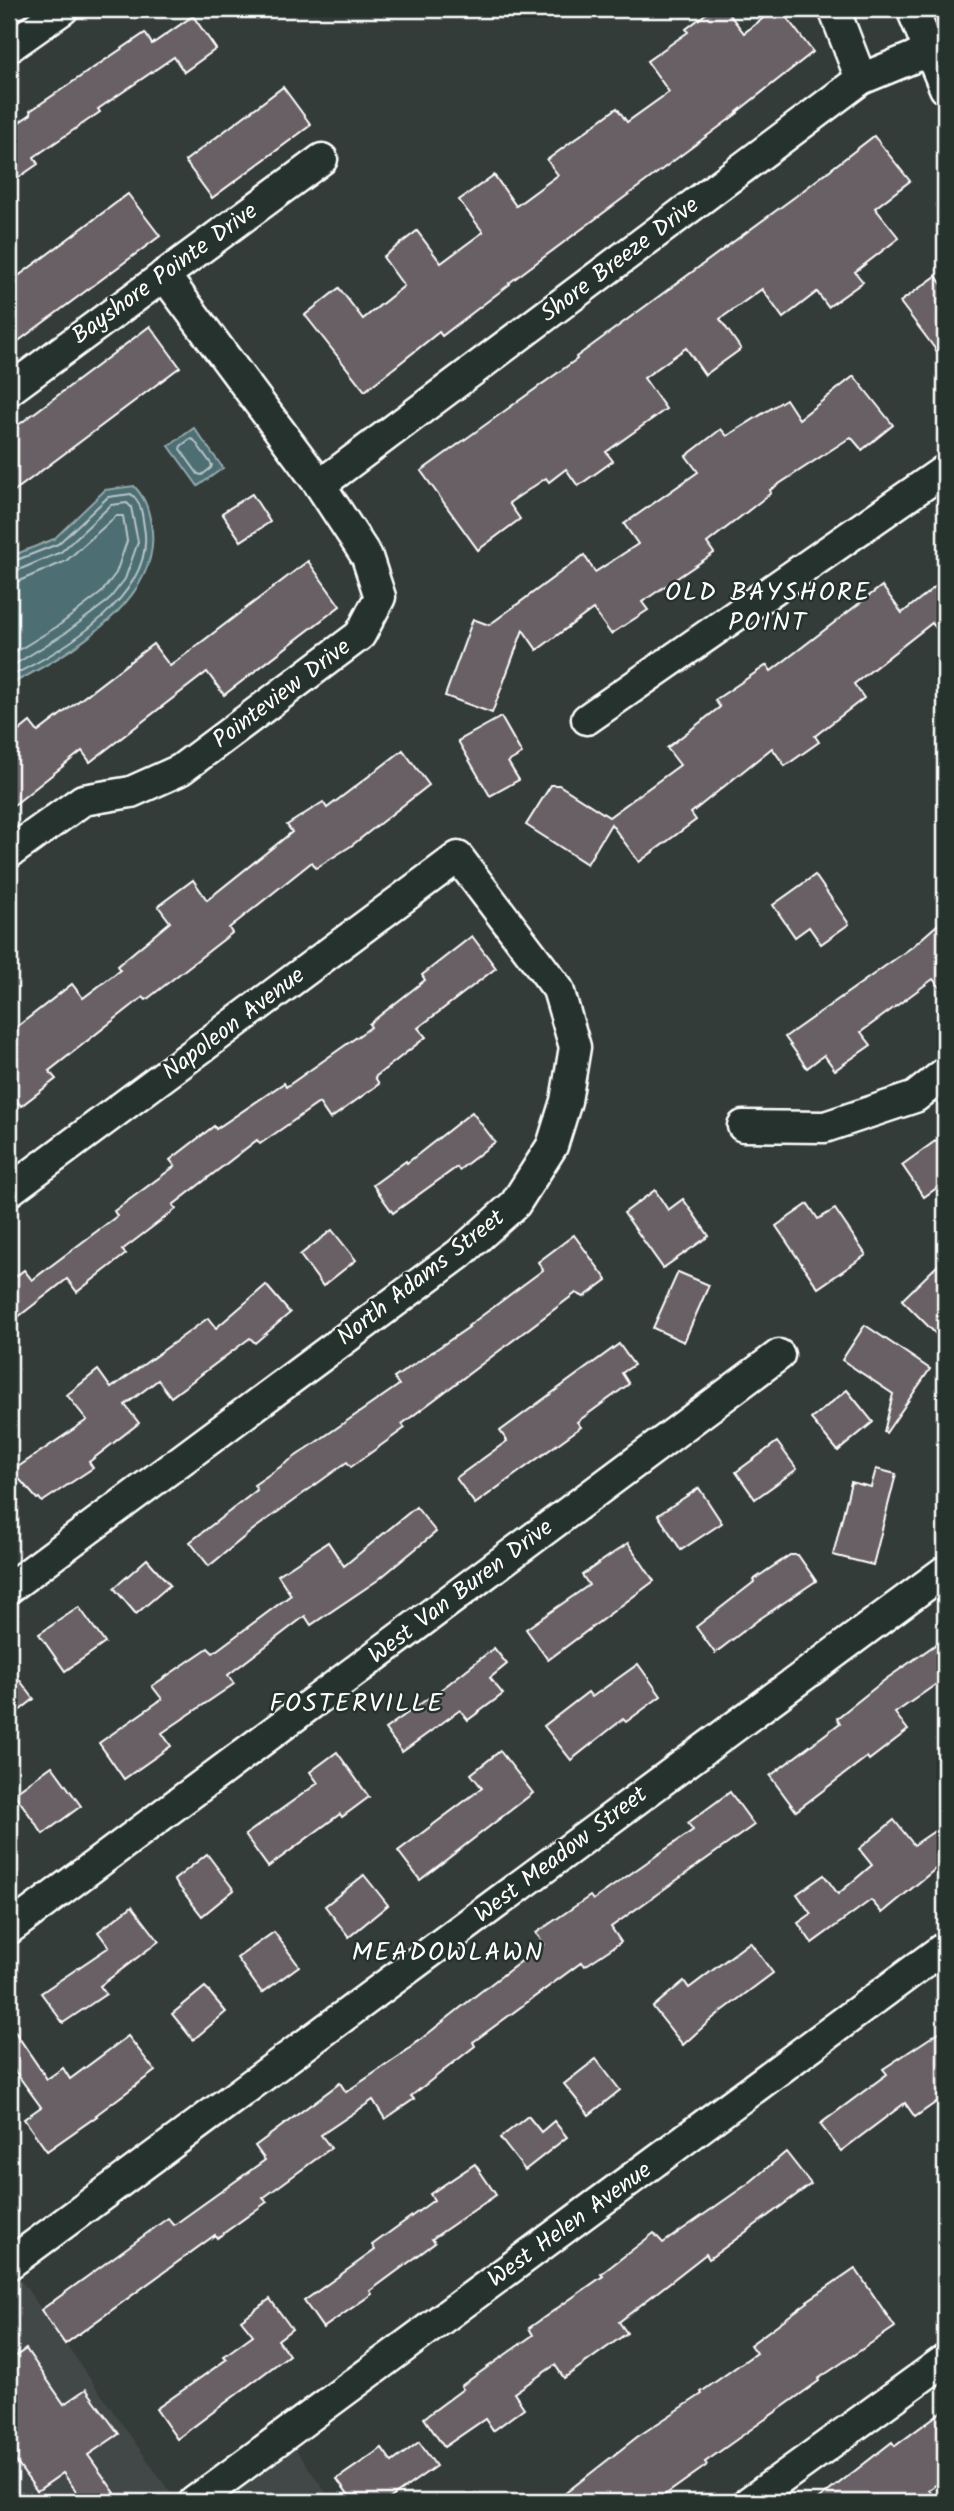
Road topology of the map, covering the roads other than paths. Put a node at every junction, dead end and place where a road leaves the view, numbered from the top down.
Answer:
1 (62, 9) edge
2 (834, 9) edge
3 (912, 9) edge
4 (9, 47) edge
5 (929, 51) junction
6 (861, 79) junction
7 (945, 88) edge
8 (322, 159) dead end
9 (164, 275) junction
10 (9, 390) edge
11 (945, 470) edge
12 (320, 485) junction
13 (587, 719) dead end
14 (9, 853) edge
15 (458, 857) joint
16 (945, 1073) edge
17 (743, 1126) dead end
18 (9, 1191) edge
19 (779, 1355) dead end
20 (945, 1571) edge
21 (9, 1588) edge
22 (9, 1929) edge
23 (945, 1947) edge
24 (9, 2264) edge
25 (945, 2360) edge
26 (194, 2502) edge
27 (749, 2502) edge

1 - 4 street
2 - 6 street
3 - 5 street
5 - 6 street, Shore Breeze Drive
5 - 7 street
6 - 12 street, Shore Breeze Drive
8 - 9 street, Bayshore Pointe Drive
9 - 10 street, Bayshore Pointe Drive
9 - 12 street, Pointeview Drive
11 - 13 street
12 - 14 street, Pointeview Drive
15 - 18 street, Napoleon Avenue
15 - 21 street, North Adams Street
16 - 17 street
19 - 22 street, West Van Buren Drive
20 - 24 street, West Meadow Street
23 - 26 street, West Helen Avenue
25 - 27 street

